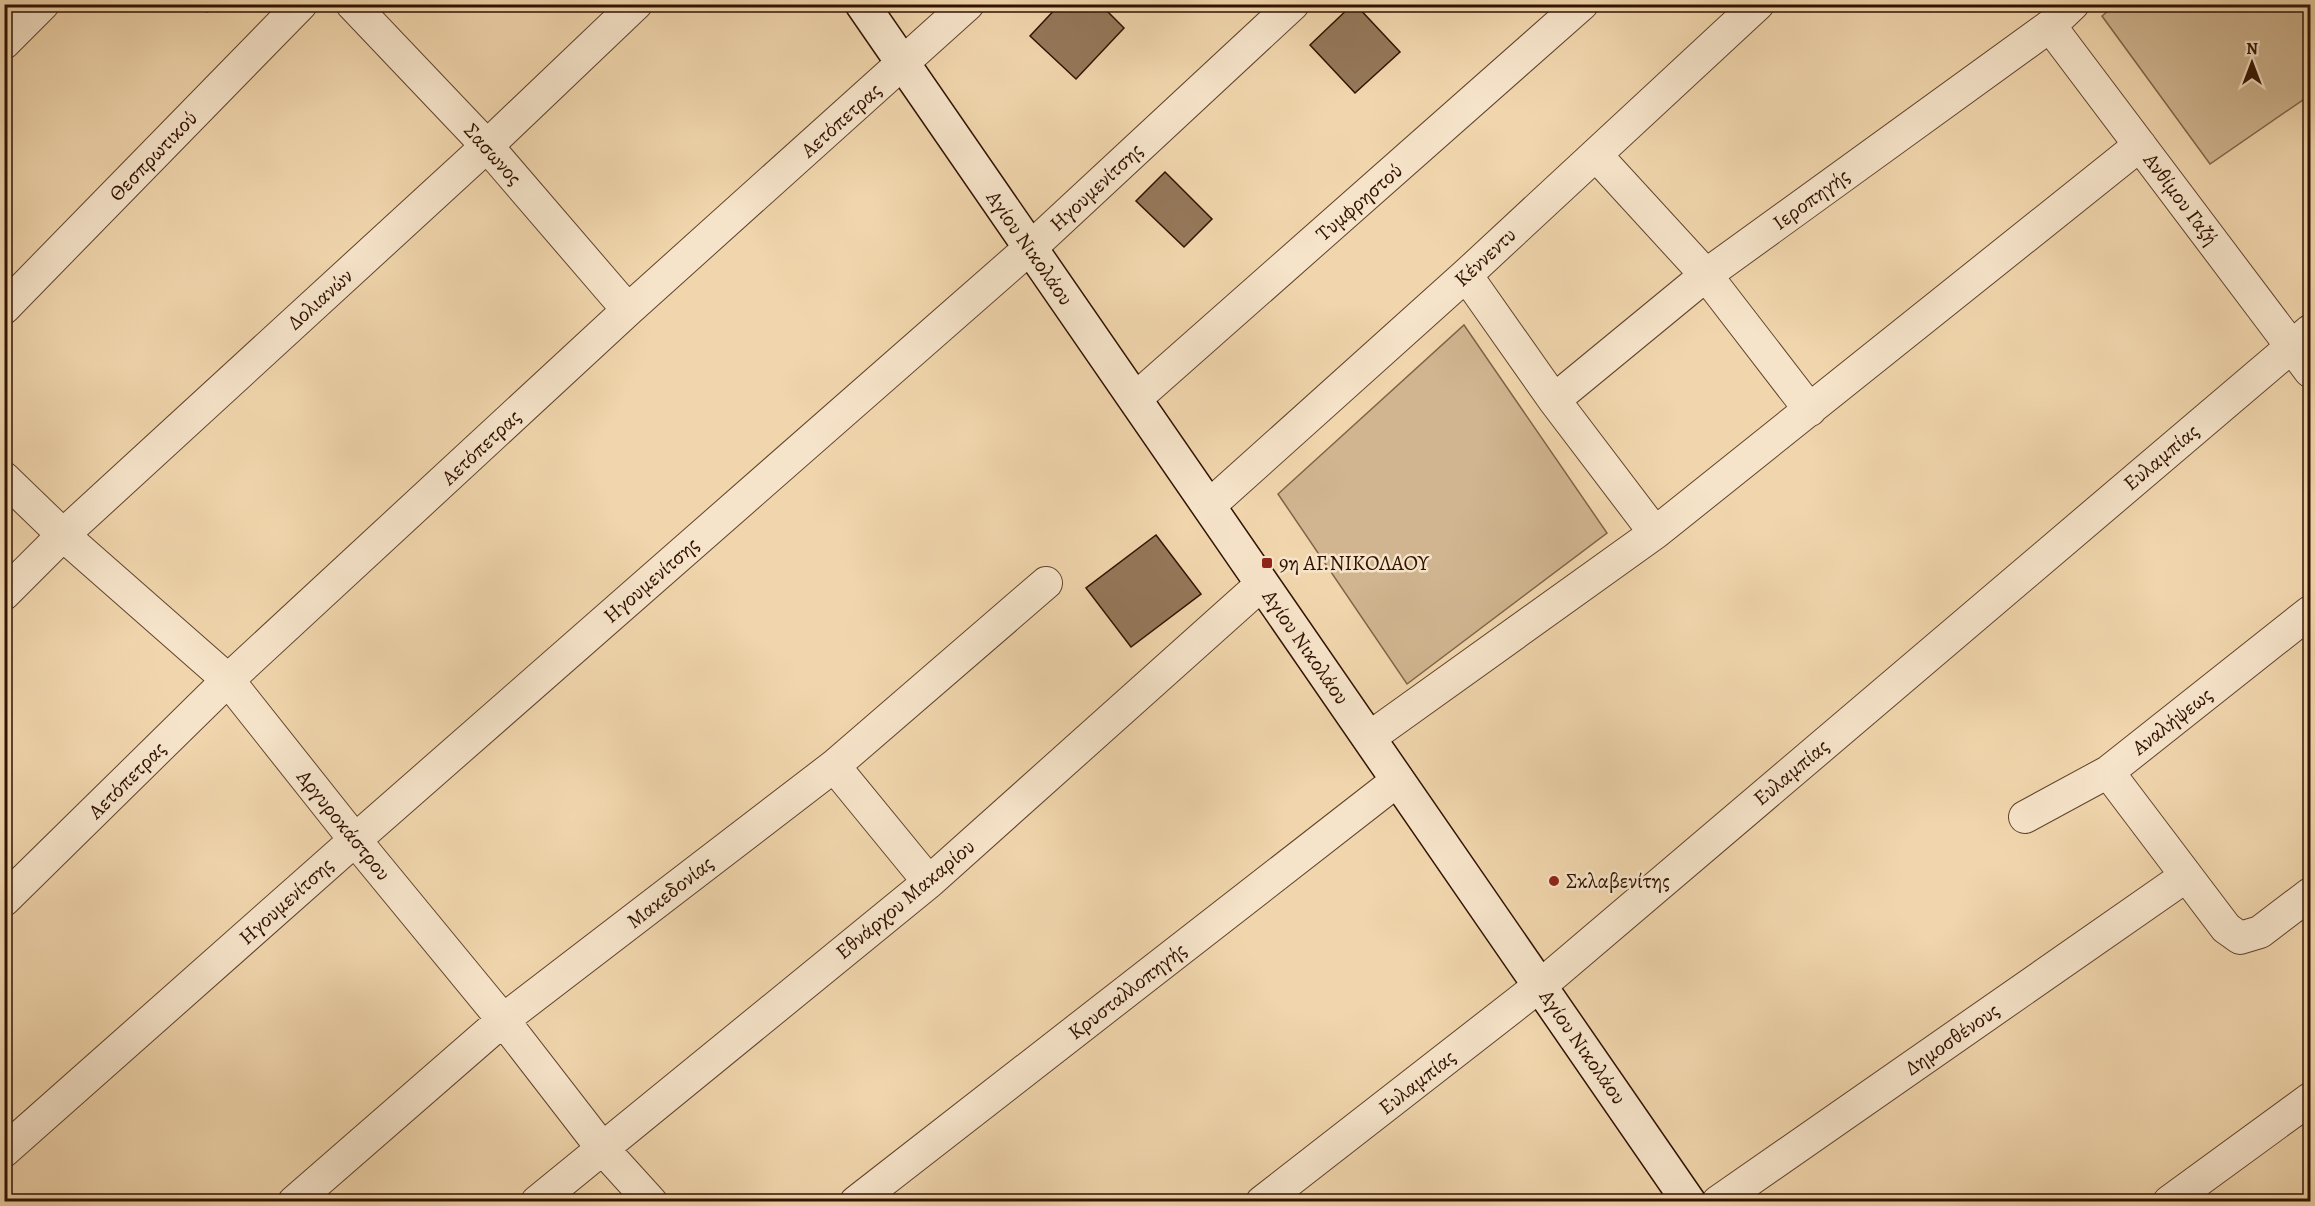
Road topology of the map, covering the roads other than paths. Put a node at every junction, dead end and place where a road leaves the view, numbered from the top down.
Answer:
1 (43, 4) edge
2 (301, 4) edge
3 (352, 4) edge
4 (636, 4) edge
5 (862, 4) edge
6 (968, 4) edge
7 (1293, 4) edge
8 (1582, 4) edge
9 (1758, 4) edge
10 (2073, 4) edge
11 (2050, 26) junction
12 (4, 43) edge
13 (903, 65) junction
14 (2140, 145) junction
15 (488, 146) junction
16 (1596, 155) junction
17 (1030, 248) junction
18 (1466, 275) junction
19 (1706, 275) junction
20 (4, 308) edge
21 (628, 310) junction
22 (2301, 339) edge
23 (2310, 371) edge
24 (1135, 399) junction
25 (1554, 400) junction
26 (1810, 410) junction
27 (4, 478) edge
28 (1209, 506) junction
29 (1655, 533) junction
30 (63, 535) junction
31 (1046, 584) dead end
32 (1262, 584) junction
33 (4, 594) edge
34 (2310, 612) edge
35 (228, 680) junction
36 (1369, 738) junction
37 (834, 766) junction
38 (2108, 772) junction
39 (1398, 780) junction
40 (2025, 817) dead end
41 (355, 840) junction
42 (2186, 876) junction
43 (929, 882) junction
44 (2310, 894) edge
45 (4, 900) edge
46 (1540, 986) junction
47 (504, 1020) junction
48 (2310, 1099) edge
49 (602, 1148) junction
50 (4, 1151) edge
51 (294, 1202) edge
52 (537, 1202) edge
53 (651, 1202) edge
54 (856, 1202) edge
55 (1263, 1202) edge
56 (1689, 1202) edge
57 (1718, 1202) edge
58 (2169, 1202) edge

1 - 12 street
2 - 20 street, Θεσπρωτικού
3 - 15 street, Σασωνος
4 - 15 street, Δολιανών
5 - 13 street, Αγίου Νικολάου
6 - 13 street, Αετόπετρας
7 - 17 street, Ηγουμενίτσης
8 - 24 street, Τυμφρηστού
9 - 16 street, Κέννεντυ
10 - 11 street, Ιεροπηγής
11 - 14 street, Ανθίμου Γαζή
11 - 19 street, Ιεροπηγής
13 - 17 street, Αγίου Νικολάου
13 - 21 street, Αετόπετρας
14 - 22 street, Ανθίμου Γαζή
14 - 26 street
15 - 21 street, Σασωνος
15 - 30 street, Δολιανών
16 - 18 street, Κέννεντυ
16 - 19 street
17 - 24 street, Αγίου Νικολάου
17 - 41 street, Ηγουμενίτσης
18 - 25 street
18 - 28 street, Κέννεντυ
19 - 25 street, Ιεροπηγής
19 - 26 street
21 - 35 street, Αετόπετρας
22 - 23 street, Ανθίμου Γαζή
22 - 46 street, Ευλαμπίας
24 - 28 street, Αγίου Νικολάου
25 - 29 street
26 - 29 street
27 - 30 street, Αργυροκάστρου
28 - 32 street, Αγίου Νικολάου
29 - 36 street
30 - 33 street, Δολιανών
30 - 35 street, Αργυροκάστρου
31 - 37 street, Μακεδονίας
32 - 36 street, Αγίου Νικολάου
32 - 43 street, Εθνάρχου Μακαρίου
34 - 38 street, Αναλήψεως
35 - 41 street, Αργυροκάστρου
35 - 45 street, Αετόπετρας
36 - 39 street, Αγίου Νικολάου
37 - 43 street
37 - 47 street, Μακεδονίας
38 - 40 street, Αναλήψεως
38 - 42 street
39 - 46 street, Αγίου Νικολάου
39 - 54 street, Κρυσταλλοπηγής
41 - 47 street, Αργυροκάστρου
41 - 50 street, Ηγουμενίτσης
42 - 44 street
42 - 57 street, Δημοσθένους
43 - 49 street, Εθνάρχου Μακαρίου
46 - 55 street, Ευλαμπίας
46 - 56 street, Αγίου Νικολάου
47 - 49 street, Αργυροκάστρου
47 - 51 street, Μακεδονίας
48 - 58 street
49 - 52 street, Εθνάρχου Μακαρίου
49 - 53 street, Αργυροκάστρου

